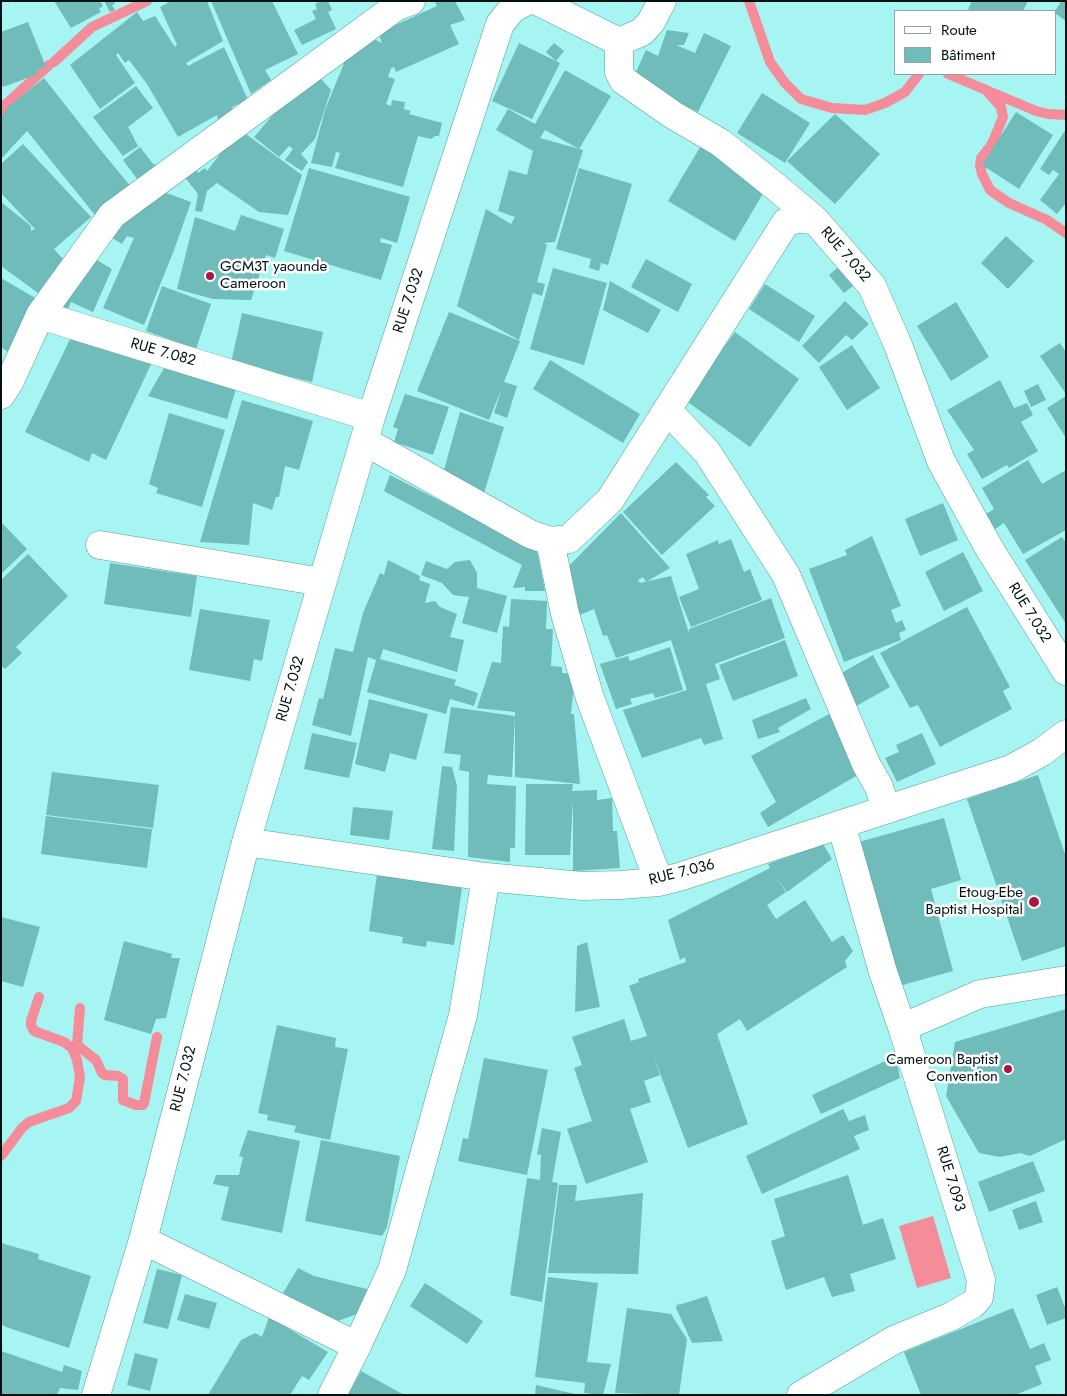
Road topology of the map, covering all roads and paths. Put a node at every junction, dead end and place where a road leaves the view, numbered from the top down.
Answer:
1 (411, 1) edge
2 (662, 1) edge
3 (517, 3) edge
4 (619, 42) junction
5 (814, 220) junction
6 (40, 315) junction
7 (1, 395) edge
8 (668, 411) junction
9 (368, 429) junction
10 (550, 540) junction
11 (100, 545) dead end
12 (322, 582) junction
13 (1066, 671) edge
14 (1066, 734) edge
15 (886, 809) junction
16 (841, 824) junction
17 (246, 842) junction
18 (486, 877) junction
19 (659, 882) junction
20 (1066, 980) edge
21 (904, 1033) junction
22 (143, 1240) junction
23 (357, 1346) junction
24 (96, 1395) edge
25 (332, 1395) edge
26 (801, 1395) edge

1 - 6 street
2 - 4 street
3 - 4 street, RUE 7.032
3 - 9 street, RUE 7.032
4 - 5 street, RUE 7.032
5 - 8 street
5 - 13 street, RUE 7.032
6 - 7 street
6 - 9 street, RUE 7.082
8 - 10 street
8 - 15 street
9 - 10 street, RUE 7.082
9 - 12 street, RUE 7.032
10 - 19 street
11 - 12 street
12 - 17 street, RUE 7.032
14 - 15 street, RUE 7.036
15 - 16 street, RUE 7.036
16 - 19 street, RUE 7.036
16 - 21 street
17 - 18 street, RUE 7.036
17 - 22 street, RUE 7.032
18 - 19 street, RUE 7.036
18 - 23 street
20 - 21 street
21 - 26 street, RUE 7.093
22 - 23 street
22 - 24 street, RUE 7.032
23 - 25 street

